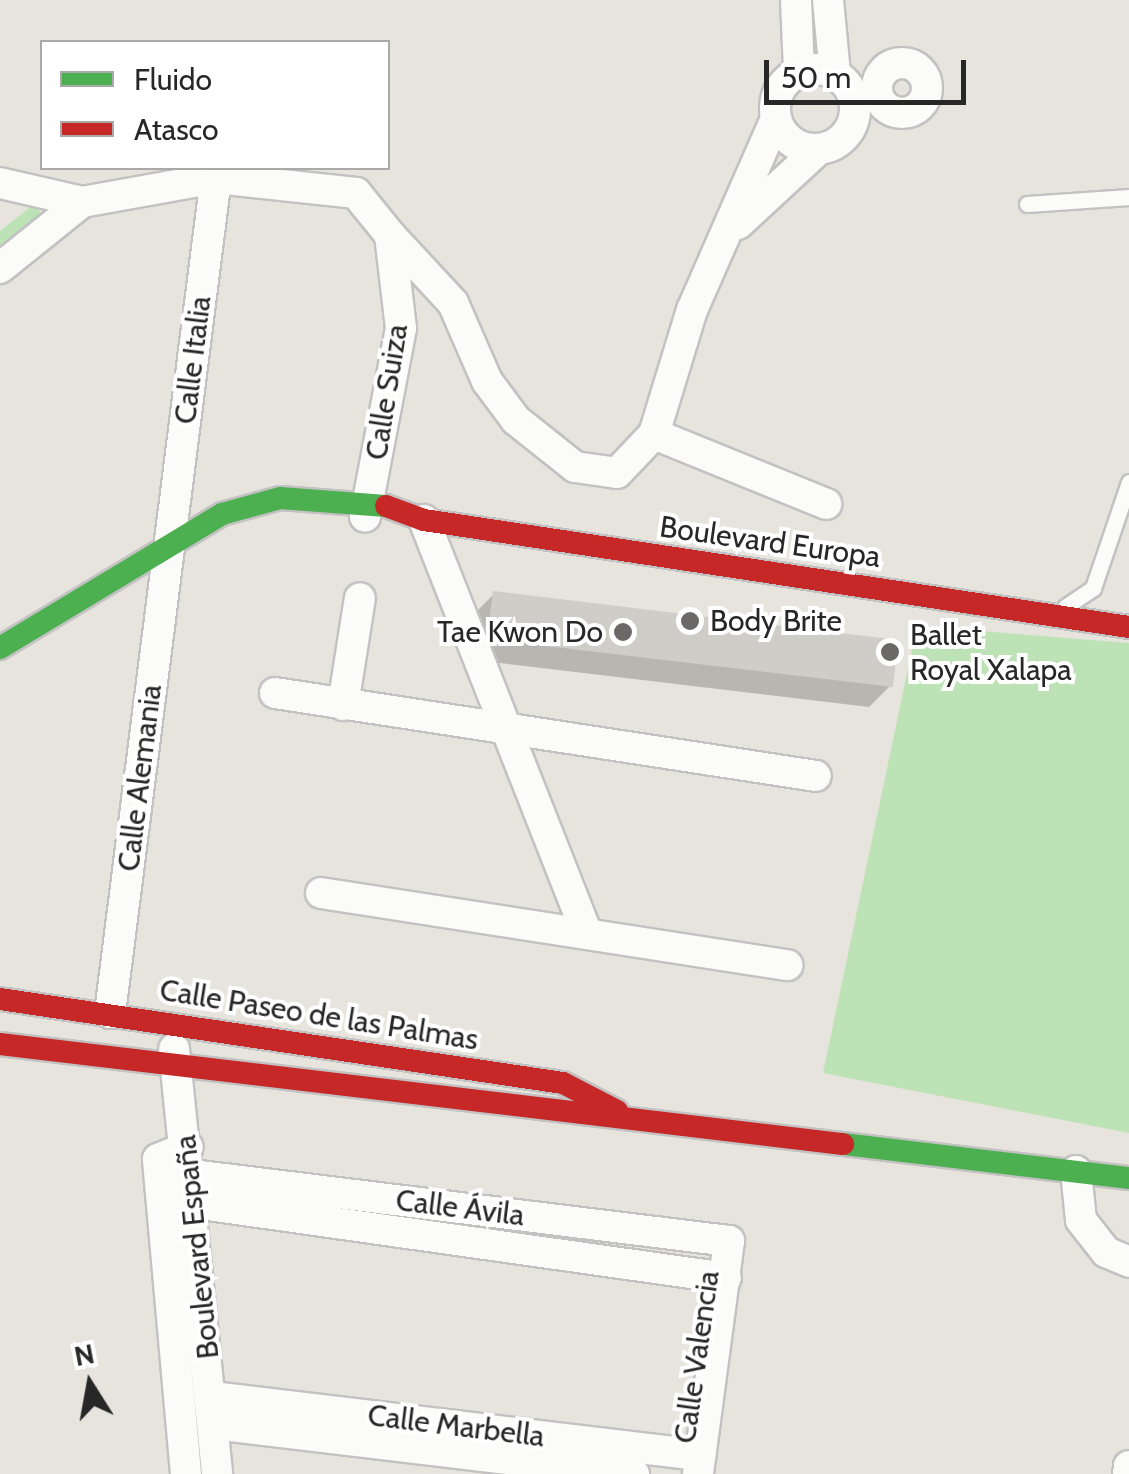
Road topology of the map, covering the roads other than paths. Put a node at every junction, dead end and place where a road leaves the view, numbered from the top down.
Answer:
1 (796, 0) edge
2 (828, 0) edge
3 (799, 72) junction
4 (854, 85) junction
5 (776, 119) junction
6 (819, 148) junction
7 (216, 178) junction
8 (7, 192) edge
9 (1129, 197) edge
10 (82, 202) junction
11 (1027, 204) dead end
12 (732, 230) junction
13 (390, 235) junction
14 (0, 268) edge
15 (654, 434) junction
16 (1129, 482) edge
17 (826, 504) dead end
18 (367, 510) junction
19 (413, 518) junction
20 (169, 553) junction
21 (360, 598) dead end
22 (1056, 614) junction
23 (1129, 627) edge
24 (0, 648) edge
25 (0, 672) edge
26 (275, 693) dead end
27 (343, 705) junction
28 (508, 733) junction
29 (816, 776) dead end
30 (321, 893) dead end
31 (587, 933) junction
32 (788, 965) dead end
33 (0, 999) edge
34 (110, 1013) junction
35 (167, 1022) junction
36 (0, 1044) edge
37 (178, 1063) junction
38 (622, 1114) junction
39 (1076, 1171) junction
40 (191, 1175) junction
41 (1129, 1178) edge
42 (392, 1215) junction
43 (568, 1221) junction
44 (722, 1240) joint
45 (562, 1254) junction
46 (1129, 1262) edge
47 (717, 1276) junction
48 (213, 1410) junction
49 (563, 1452) junction
50 (690, 1464) edge
51 (1129, 1466) edge
52 (186, 1474) edge
53 (217, 1474) edge
54 (634, 1474) edge
55 (1128, 1474) edge

1 - 3 street
2 - 4 street
3 - 4 street
3 - 5 street
4 - 6 street
5 - 6 street
5 - 12 street
6 - 12 street
7 - 10 street
7 - 13 street
7 - 20 street, Calle Italia
8 - 10 street
9 - 11 lane
10 - 14 street
12 - 15 street
13 - 15 street
13 - 18 street, Calle Suiza
15 - 17 street
16 - 22 lane
18 - 19 street, Boulevard Europa
18 - 20 street, Boulevard Europa
19 - 22 street, Boulevard Europa
19 - 28 street
20 - 24 street, Boulevard Europa
20 - 25 street, Boulevard Europa
20 - 34 street, Calle Alemania
21 - 27 street
22 - 23 street, Boulevard Europa
26 - 27 street
27 - 28 street
28 - 29 street
28 - 31 street
30 - 31 street
31 - 32 street
33 - 34 street, Calle Paseo de las Palmas
34 - 35 street, Calle Paseo de las Palmas
35 - 37 street, Boulevard España
35 - 38 street, Calle Paseo de las Palmas
36 - 37 street, Calle Paseo de las Palmas
37 - 38 street, Calle Paseo de las Palmas
37 - 40 street, Boulevard España
38 - 39 street, Calle Paseo de las Palmas
39 - 41 street, Calle Paseo de las Palmas
39 - 46 street
40 - 42 street, Calle Ávila
40 - 48 street, Boulevard España
40 - 52 street
42 - 43 street, Calle Ávila
42 - 45 street, Calle Ávila
43 - 44 street, Calle Ávila
43 - 45 street
44 - 47 street, Calle Valencia
45 - 47 street, Calle Ávila
47 - 50 street, Calle Valencia
48 - 49 street, Calle Marbella
48 - 53 street, Boulevard España
49 - 50 street, Calle Marbella
49 - 54 street, Calle Marbella
51 - 55 street

